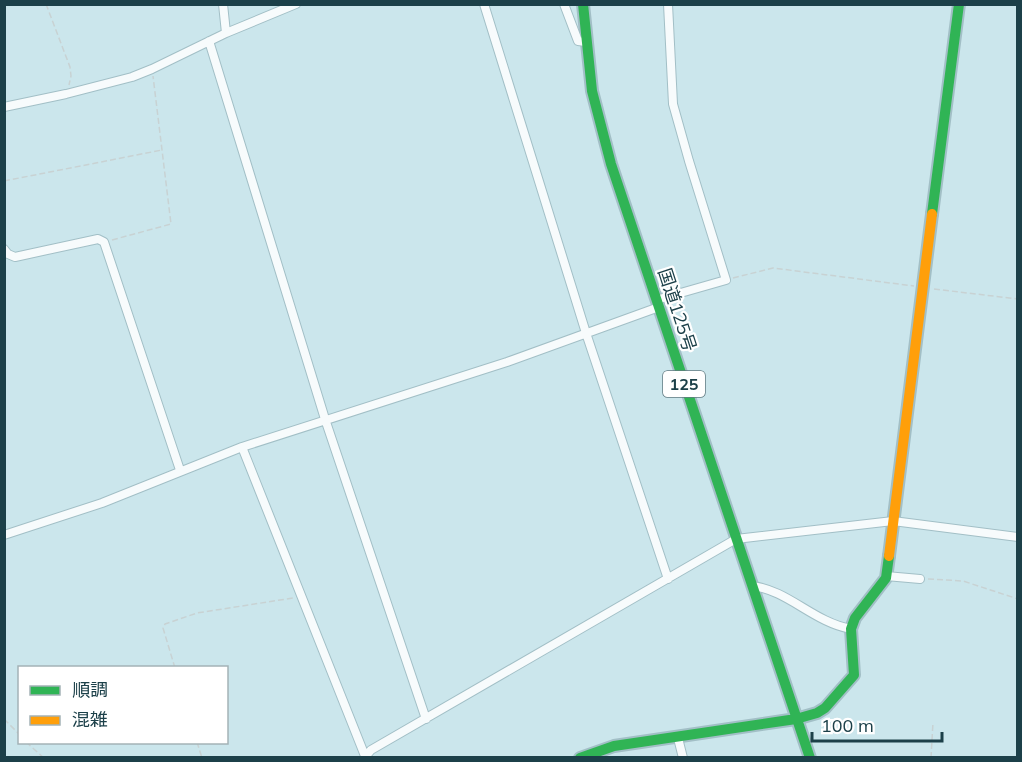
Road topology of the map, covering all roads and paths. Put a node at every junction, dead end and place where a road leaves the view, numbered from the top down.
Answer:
1 (46, 4) edge
2 (223, 4) edge
3 (296, 4) edge
4 (484, 4) edge
5 (564, 4) edge
6 (583, 4) edge
7 (668, 4) edge
8 (959, 4) edge
9 (226, 33) junction
10 (209, 41) junction
11 (586, 42) junction
12 (152, 69) junction
13 (66, 94) junction
14 (4, 107) edge
15 (162, 150) junction
16 (4, 181) edge
17 (104, 242) junction
18 (4, 249) edge
19 (726, 280) junction
20 (923, 287) junction
21 (1017, 299) edge
22 (658, 304) junction
23 (586, 333) junction
24 (325, 419) junction
25 (242, 447) junction
26 (180, 470) junction
27 (893, 521) junction
28 (4, 535) edge
29 (1017, 537) edge
30 (736, 540) junction
31 (886, 576) junction
32 (668, 579) junction
33 (920, 579) joint
34 (752, 586) junction
35 (303, 597) junction
36 (1017, 599) edge
37 (851, 629) junction
38 (174, 666) edge
39 (4, 719) edge
40 (426, 719) junction
41 (796, 719) junction
42 (933, 722) dead end
43 (18, 733) edge
44 (678, 738) junction
45 (28, 744) edge
46 (365, 757) edge
47 (44, 758) edge
48 (580, 758) edge
49 (683, 758) edge
50 (810, 758) edge
51 (931, 758) edge

1 - 13 path
2 - 9 street
3 - 9 street
4 - 23 street
5 - 11 street
6 - 11 main road, 国道125号 / 125
7 - 19 street
8 - 20 main road
9 - 10 street
10 - 12 street
10 - 24 street
11 - 22 main road, 国道125号 / 125
12 - 13 street
12 - 15 path
13 - 14 street
15 - 16 path
15 - 17 path
17 - 18 street
17 - 26 street
19 - 20 path
19 - 22 street
20 - 21 path
20 - 27 main road
22 - 23 street
22 - 30 main road, 国道125号 / 125
23 - 24 street
23 - 32 street
24 - 25 street
24 - 40 street
25 - 26 street
25 - 35 street
26 - 28 street
27 - 29 street
27 - 30 street
27 - 31 main road
30 - 32 street
30 - 34 main road, 国道125号 / 125
31 - 33 street
31 - 37 main road
32 - 40 street
33 - 36 path
34 - 37 street
34 - 41 main road, 国道125号 / 125
35 - 38 path
35 - 46 street
37 - 41 main road
39 - 43 path
40 - 46 street
41 - 44 main road
41 - 50 main road, 国道125号 / 125
42 - 51 path
44 - 48 main road
44 - 49 street
45 - 47 path

